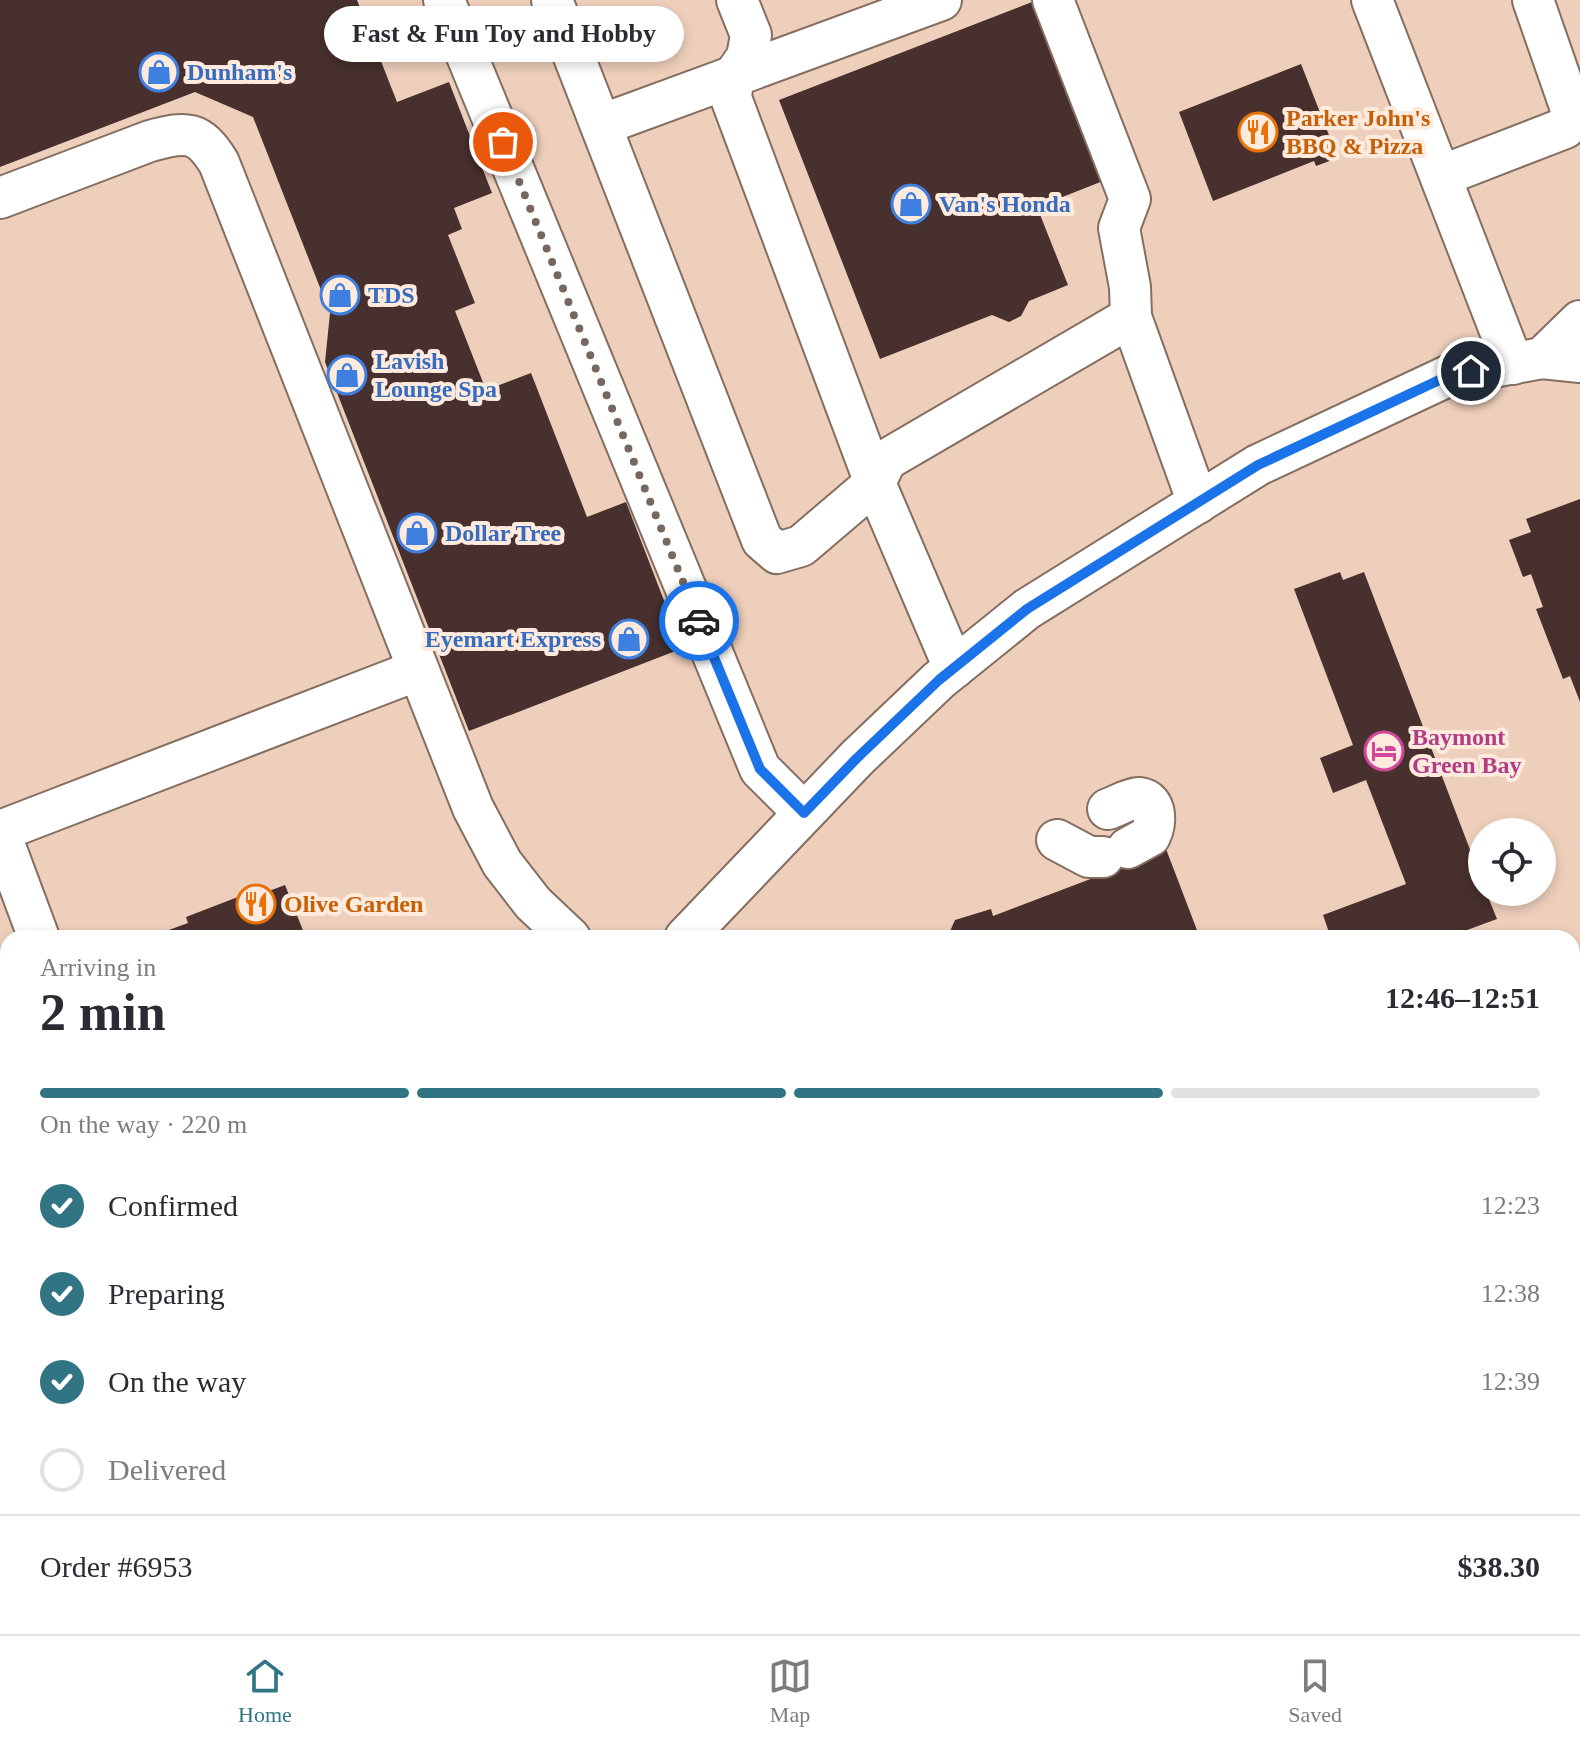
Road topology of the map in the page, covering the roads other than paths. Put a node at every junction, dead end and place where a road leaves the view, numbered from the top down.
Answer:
1 (444, 0) edge
2 (552, 0) edge
3 (737, 0) edge
4 (941, 0) edge
5 (1053, 0) edge
6 (1372, 0) edge
7 (1533, 0) edge
8 (733, 77) junction
9 (601, 125) junction
10 (1441, 176) junction
11 (0, 198) edge
12 (1131, 317) junction
13 (1580, 321) edge
14 (1545, 361) edge
15 (875, 483) junction
16 (1198, 503) junction
17 (954, 668) junction
18 (418, 670) junction
19 (1108, 809) dead end
20 (804, 813) junction
21 (0, 832) edge
22 (1057, 840) dead end
23 (36, 930) edge
24 (562, 930) edge
25 (693, 930) edge

1 - 20 street
2 - 9 street
3 - 8 street
4 - 8 street
5 - 12 street
6 - 10 street
7 - 10 street
8 - 9 street
8 - 15 street
9 - 15 street
10 - 14 street
11 - 18 street
12 - 15 street
12 - 16 street
13 - 14 street
14 - 16 street
15 - 17 street
16 - 17 street
17 - 20 street
18 - 21 street
18 - 24 street
19 - 22 street
20 - 25 street
21 - 23 street

